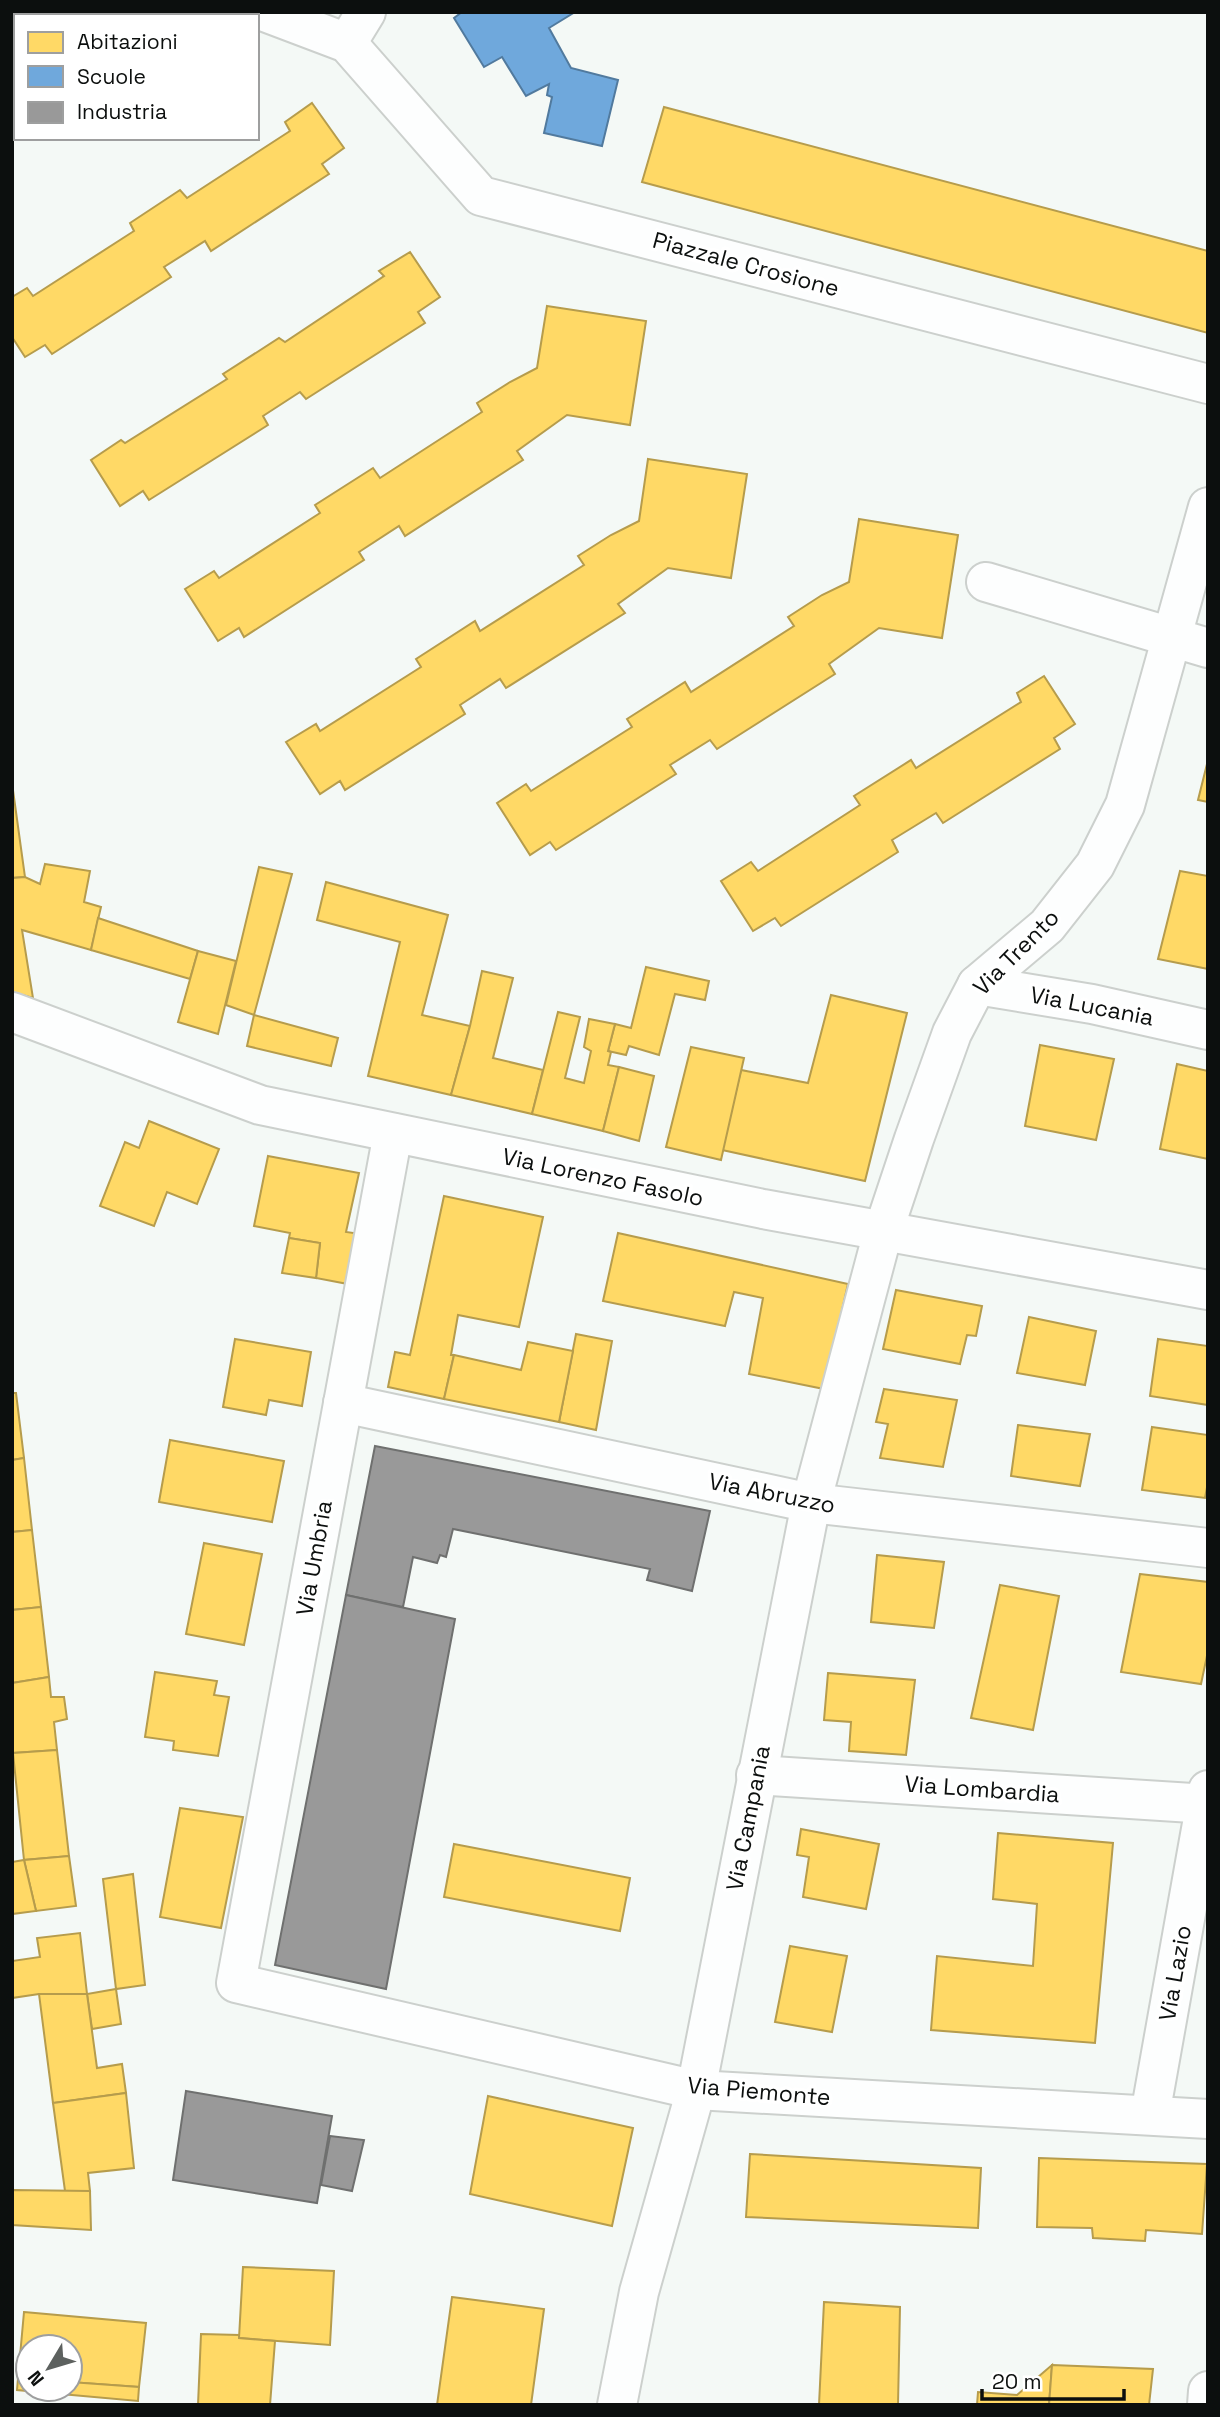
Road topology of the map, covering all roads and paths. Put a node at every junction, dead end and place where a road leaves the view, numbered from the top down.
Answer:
1 (265, 12) edge
2 (356, 27) edge
3 (1208, 384) edge
4 (1208, 507) edge
5 (986, 582) dead end
6 (1171, 639) junction
7 (1208, 648) edge
8 (977, 985) junction
9 (12, 1012) edge
10 (1208, 1030) edge
11 (393, 1133) junction
12 (883, 1232) junction
13 (1208, 1290) edge
14 (343, 1403) junction
15 (811, 1503) junction
16 (1208, 1548) edge
17 (756, 1775) junction
18 (1207, 1799) edge
19 (236, 1983) joint
20 (696, 2090) junction
21 (1150, 2115) junction
22 (1208, 2119) edge
23 (1208, 2391) edge
24 (617, 2405) edge
25 (1207, 2405) edge

1 - 2 street
2 - 3 street, Piazzale Crosione
4 - 6 street, Via Trento
5 - 6 street
6 - 7 street
6 - 8 street, Via Trento
8 - 10 street, Via Lucania
8 - 12 street, Via Trento
9 - 11 street, Via Lorenzo Fasolo
11 - 12 street, Via Lorenzo Fasolo
11 - 14 street, Via Umbria
12 - 13 street, Via Lorenzo Fasolo
12 - 15 street, Via Campania
14 - 15 street, Via Abruzzo
14 - 19 street, Via Umbria
15 - 16 street, Via Abruzzo
15 - 17 street, Via Campania
17 - 18 street, Via Lombardia
17 - 20 street, Via Campania
18 - 21 street, Via Lazio
19 - 20 street, Via Piemonte
20 - 21 street, Via Piemonte
20 - 24 street, Via Campania
21 - 22 street, Via Piemonte
23 - 25 street

